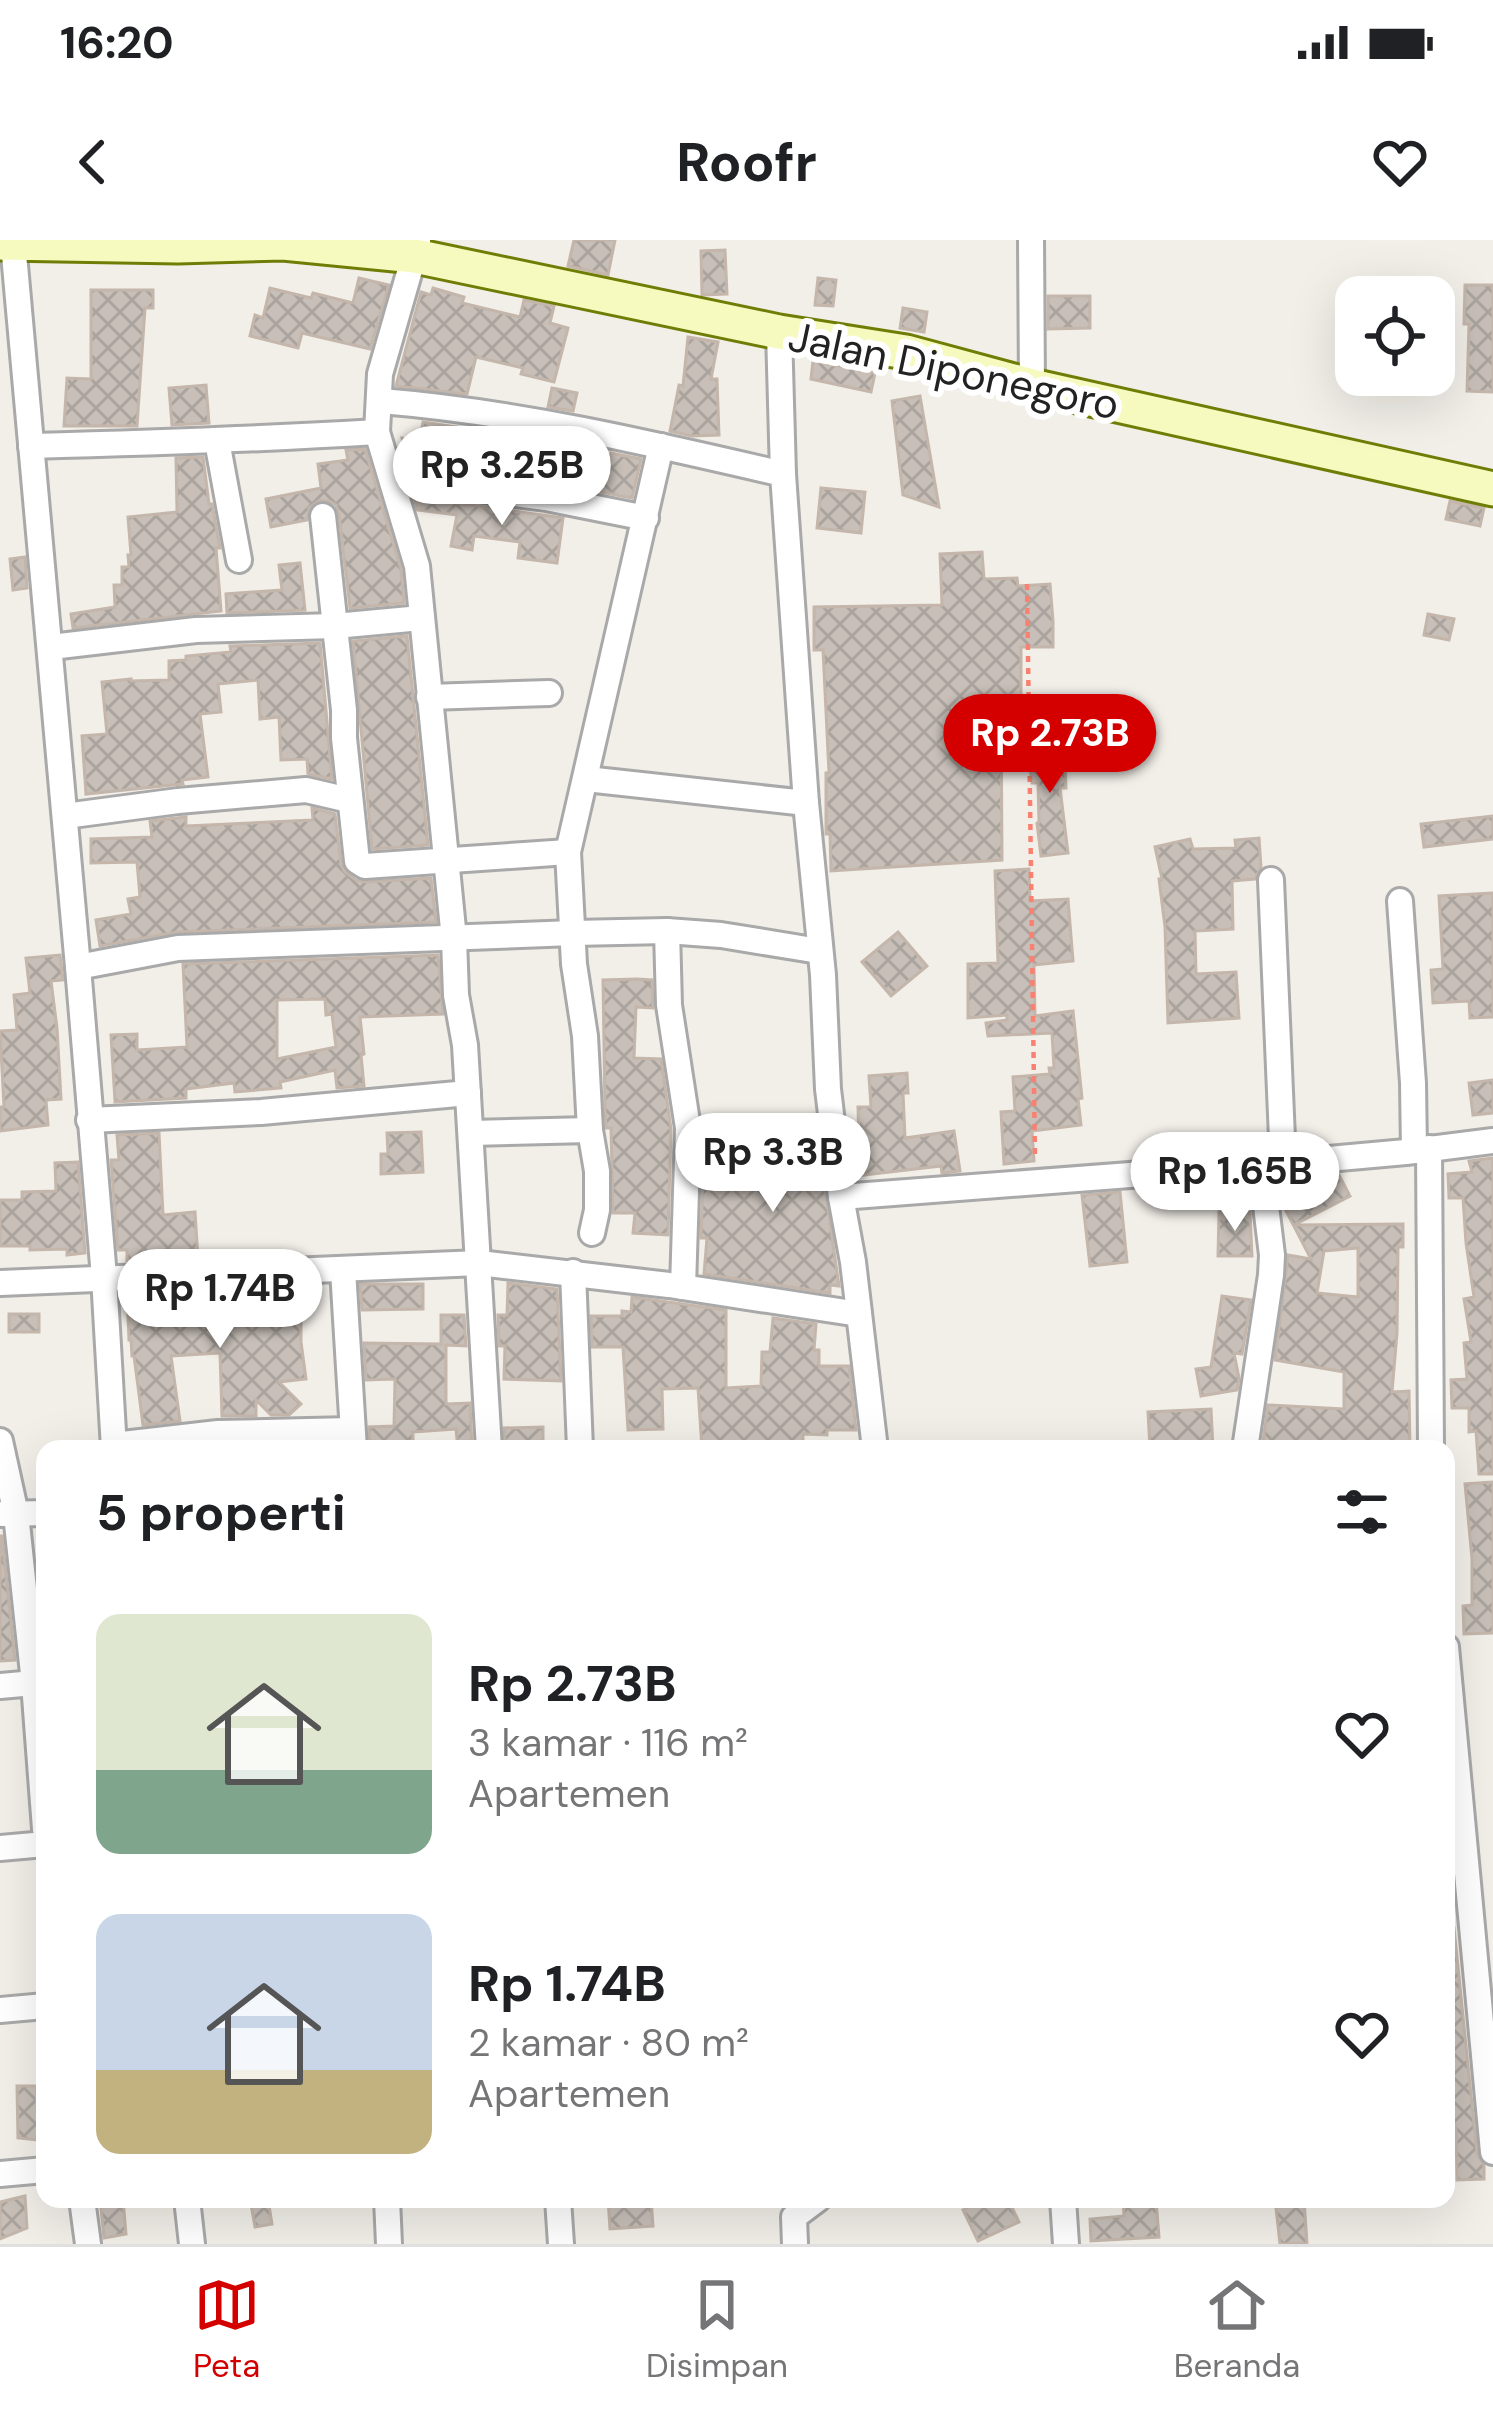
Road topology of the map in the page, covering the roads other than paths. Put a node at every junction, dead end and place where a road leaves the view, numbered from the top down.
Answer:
1 (1031, 240) edge
2 (6, 243) edge
3 (178, 243) edge
4 (417, 248) edge
5 (778, 332) junction
6 (1032, 386) junction
7 (381, 401) junction
8 (377, 432) junction
9 (218, 441) junction
10 (31, 446) junction
11 (661, 446) junction
12 (783, 474) junction
13 (393, 478) junction
14 (1493, 489) edge
15 (323, 516) dead end
16 (646, 518) junction
17 (239, 560) dead end
18 (422, 617) junction
19 (335, 626) junction
20 (51, 647) junction
21 (549, 693) dead end
22 (429, 697) junction
23 (586, 779) junction
24 (349, 800) junction
25 (806, 803) junction
26 (65, 816) junction
27 (568, 852) junction
28 (446, 860) junction
29 (1271, 880) dead end
30 (1400, 901) dead end
31 (667, 932) junction
32 (573, 933) junction
33 (454, 940) junction
34 (819, 951) junction
35 (78, 967) junction
36 (468, 1093) junction
37 (89, 1120) junction
38 (590, 1130) junction
39 (471, 1133) junction
40 (1493, 1141) edge
41 (1422, 1149) junction
42 (1272, 1164) junction
43 (842, 1196) junction
44 (592, 1233) dead end
45 (479, 1262) junction
46 (343, 1270) junction
47 (573, 1273) junction
48 (104, 1277) junction
49 (0, 1283) edge
50 (683, 1287) junction
51 (859, 1314) junction
52 (114, 1440) edge
53 (166, 1440) edge
54 (353, 1440) edge
55 (489, 1440) edge
56 (580, 1440) edge
57 (874, 1440) edge
58 (1246, 1440) edge
59 (1431, 1440) edge
60 (0, 1441) edge
61 (8, 1514) edge
62 (36, 1662) edge
63 (36, 1683) edge
64 (0, 1686) edge
65 (1455, 1808) edge
66 (36, 1845) edge
67 (0, 1847) edge
68 (1483, 1949) edge
69 (36, 2007) edge
70 (0, 2010) edge
71 (1493, 2152) edge
72 (36, 2171) edge
73 (0, 2174) edge
74 (83, 2208) edge
75 (188, 2208) edge
76 (387, 2208) edge
77 (559, 2208) edge
78 (806, 2208) edge
79 (1064, 2208) edge
80 (88, 2244) edge
81 (192, 2244) edge
82 (389, 2244) edge
83 (561, 2244) edge
84 (795, 2244) edge
85 (1066, 2244) edge

1 - 6 street
2 - 3 street, Jalan Diponegoro
2 - 10 street
3 - 4 street, Jalan Diponegoro
4 - 5 street, Jalan Diponegoro
4 - 7 street
5 - 6 street, Jalan Diponegoro
5 - 12 street
6 - 14 street, Jalan Diponegoro
7 - 8 street
7 - 11 street
8 - 9 street
8 - 13 street
9 - 10 street
9 - 17 street
10 - 20 street
11 - 12 street
11 - 16 street
12 - 25 street
13 - 16 street
13 - 18 street
15 - 19 street
16 - 23 street
18 - 19 street
18 - 22 street
19 - 20 street
19 - 24 street
20 - 26 street
21 - 22 street
22 - 28 street
23 - 25 street
23 - 27 street
24 - 26 street
24 - 28 street
25 - 34 street
26 - 35 street
27 - 28 street
27 - 32 street
28 - 33 street
29 - 42 street
30 - 41 street
31 - 32 street
31 - 34 street
31 - 50 street
32 - 33 street
32 - 38 street
33 - 35 street
33 - 36 street
34 - 43 street
35 - 37 street
36 - 37 street
36 - 39 street
37 - 48 street
38 - 39 street
38 - 44 street
39 - 45 street
40 - 41 street
41 - 42 street
41 - 59 street
42 - 43 street
42 - 58 street
43 - 51 street
45 - 46 street
45 - 47 street
45 - 55 street
46 - 48 street
46 - 54 street
47 - 50 street
47 - 56 street
48 - 49 street
48 - 52 street
50 - 51 street
51 - 57 street
53 - 54 street
60 - 61 street
61 - 62 street
63 - 64 street
65 - 68 street
66 - 67 street
68 - 71 street
69 - 70 street
72 - 73 street
74 - 80 street
75 - 81 street
76 - 82 street
77 - 83 street
78 - 84 street
79 - 85 street

